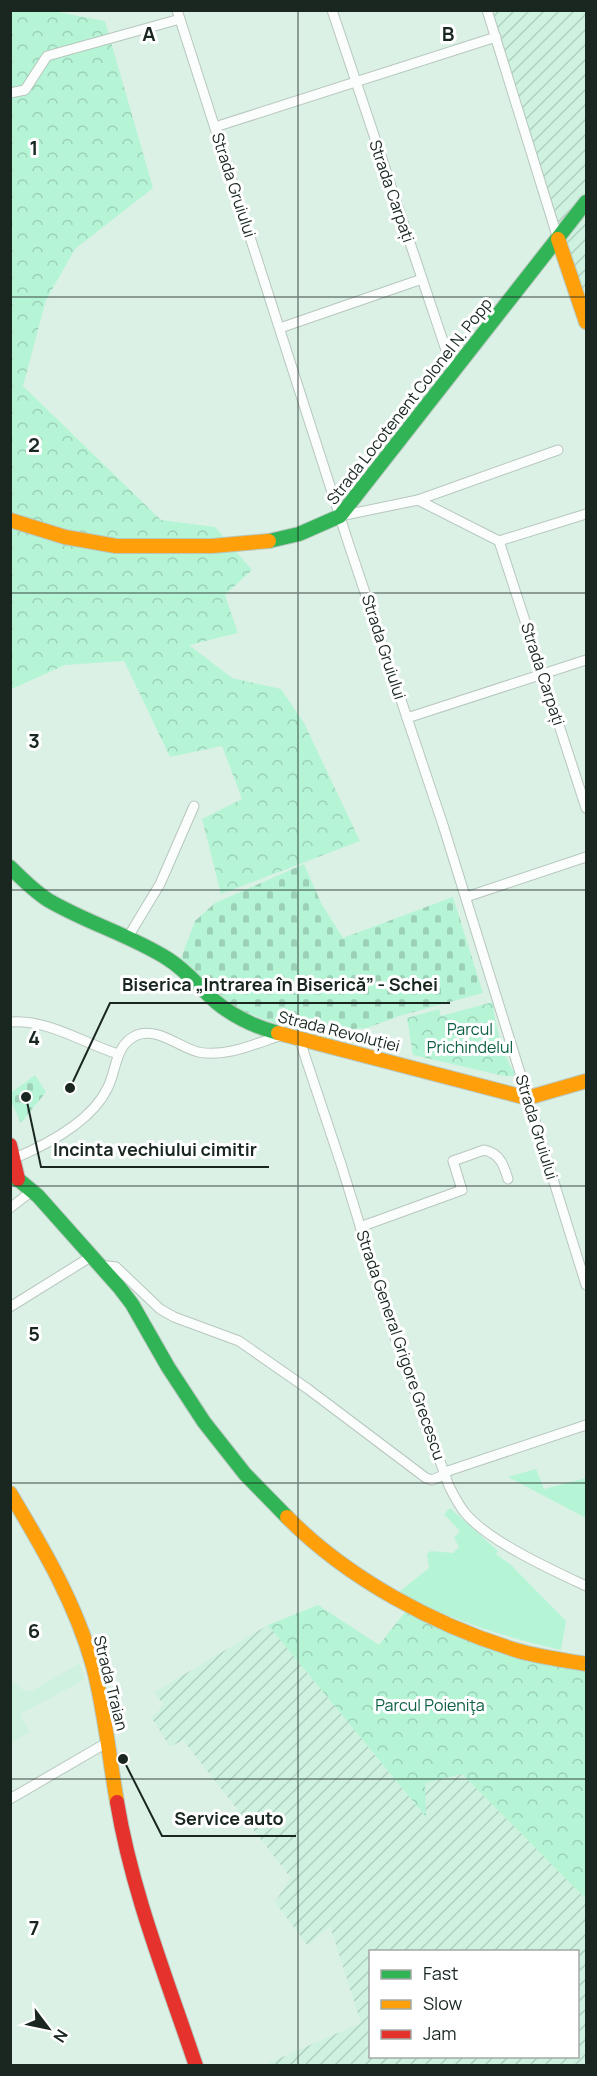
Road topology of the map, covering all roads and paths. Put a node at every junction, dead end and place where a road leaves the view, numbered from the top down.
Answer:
1 (332, 10) edge
2 (487, 10) edge
3 (179, 15) edge
4 (496, 37) junction
5 (356, 84) junction
6 (10, 93) edge
7 (215, 127) junction
8 (586, 202) edge
9 (558, 239) junction
10 (422, 279) junction
11 (586, 322) edge
12 (280, 328) junction
13 (453, 371) junction
14 (558, 450) dead end
15 (418, 500) junction
16 (586, 514) edge
17 (340, 516) junction
18 (10, 520) edge
19 (499, 541) junction
20 (586, 660) edge
21 (542, 674) junction
22 (407, 718) junction
23 (194, 806) dead end
24 (586, 807) edge
25 (586, 858) edge
26 (10, 867) edge
27 (466, 897) junction
28 (128, 937) junction
29 (10, 1022) edge
30 (284, 1035) junction
31 (299, 1038) junction
32 (118, 1054) junction
33 (586, 1081) edge
34 (527, 1098) junction
35 (12, 1152) edge
36 (14, 1178) edge
37 (508, 1179) dead end
38 (32, 1191) junction
39 (10, 1208) edge
40 (360, 1227) junction
41 (96, 1261) junction
42 (586, 1285) edge
43 (10, 1307) edge
44 (586, 1425) edge
45 (445, 1473) junction
46 (10, 1493) edge
47 (586, 1586) edge
48 (586, 1664) edge
49 (108, 1742) junction
50 (10, 1799) edge
51 (196, 2066) edge

1 - 5 street, Strada Carpați
2 - 4 street
3 - 6 street
3 - 7 street, Strada Gruiului
4 - 5 street
4 - 9 street
5 - 7 street
5 - 10 street, Strada Carpați
7 - 12 street, Strada Gruiului
8 - 9 main road, Strada Locotenent Colonel N. Popp
9 - 11 main road
9 - 13 main road, Strada Locotenent Colonel N. Popp
10 - 12 street
10 - 13 street, Strada Carpați
12 - 17 street, Strada Gruiului
13 - 17 main road, Strada Locotenent Colonel N. Popp
14 - 15 street
15 - 17 street
15 - 19 street
16 - 19 street
17 - 18 main road, Strada Locotenent Colonel N. Popp
17 - 22 street, Strada Gruiului
19 - 21 street, Strada Carpați
20 - 21 street
21 - 22 street
21 - 24 street, Strada Carpați
22 - 27 street, Strada Gruiului
23 - 28 street
25 - 27 street
26 - 28 main road, Strada Revoluției
27 - 34 street, Strada Gruiului
28 - 30 main road, Strada Revoluției
29 - 32 street
30 - 31 main road, Strada Revoluției
30 - 32 street
31 - 34 main road, Strada Revoluției
31 - 40 street, Strada General Grigore Grecescu
32 - 35 street
33 - 34 main road
34 - 42 street, Strada Gruiului
35 - 36 main road
36 - 38 main road
37 - 40 street
38 - 39 street
38 - 41 main road
40 - 45 street, Strada General Grigore Grecescu
41 - 43 street
41 - 45 street
41 - 48 main road
44 - 45 street
45 - 47 street, Strada General Grigore Grecescu
46 - 49 main road, Strada Traian
49 - 50 street
49 - 51 main road, Strada Traian

